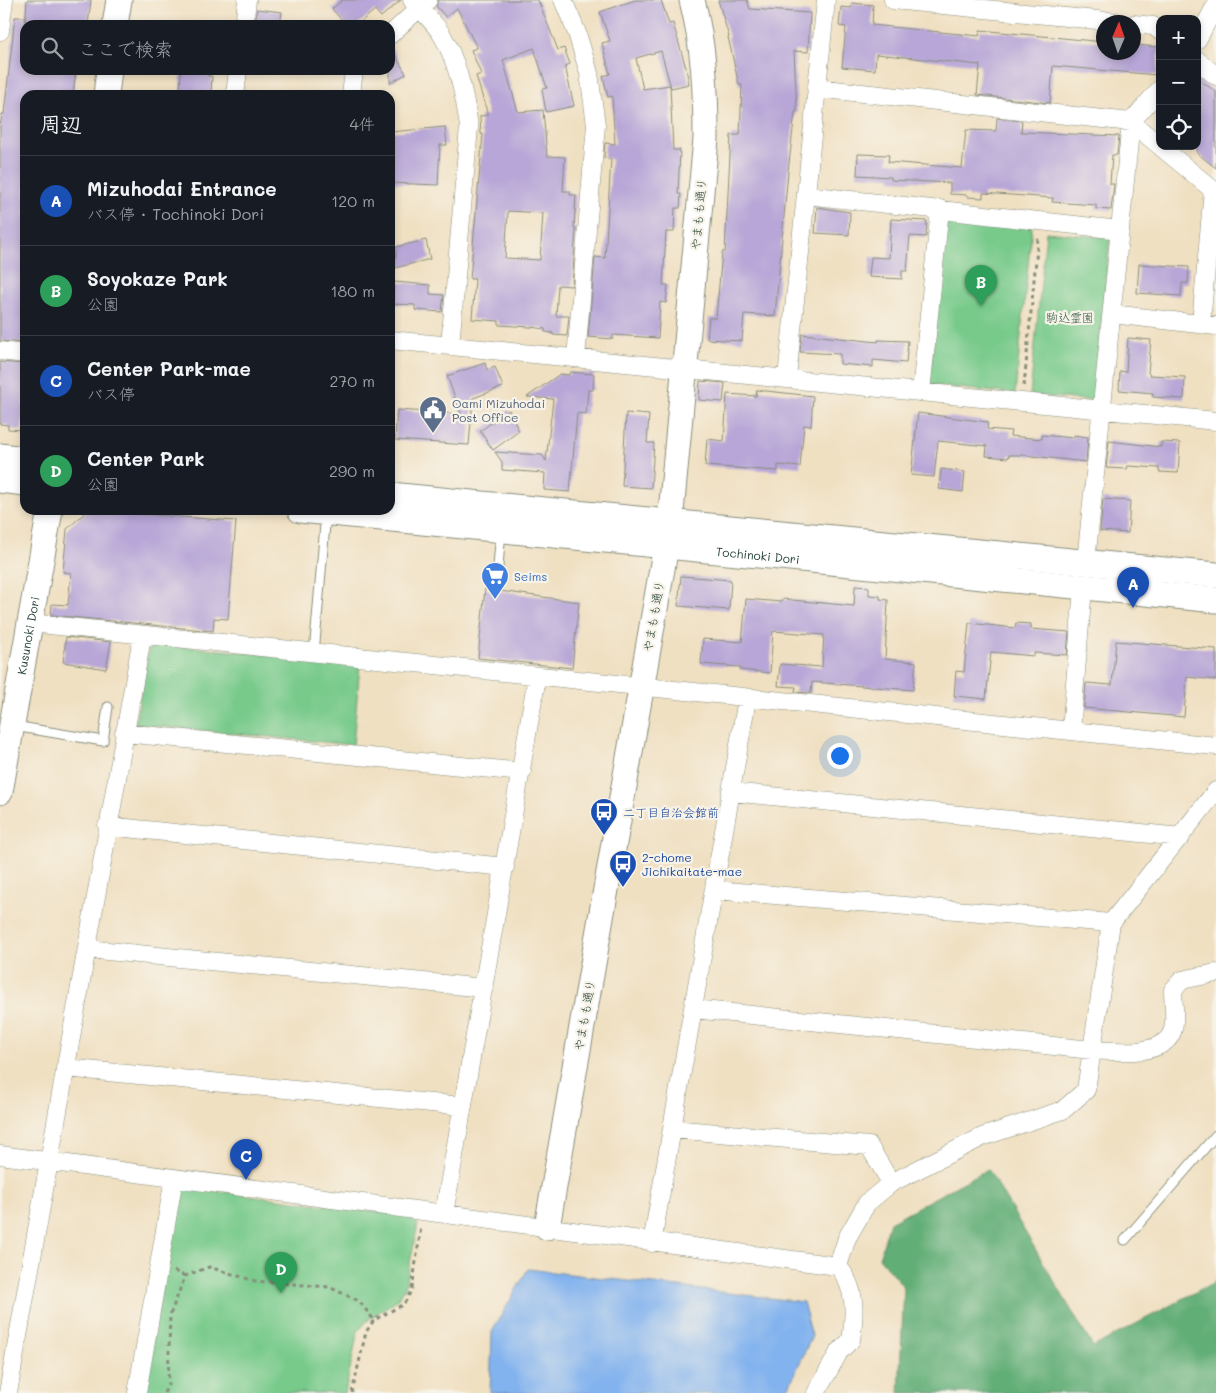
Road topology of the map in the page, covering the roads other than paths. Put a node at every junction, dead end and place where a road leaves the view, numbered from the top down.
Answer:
1 (4, 0) edge
2 (119, 0) edge
3 (247, 0) edge
4 (563, 0) edge
5 (692, 0) edge
6 (826, 0) edge
7 (893, 0) edge
8 (420, 3) edge
9 (1216, 5) edge
10 (116, 20) edge
11 (245, 20) edge
12 (1096, 20) edge
13 (1141, 25) edge
14 (1156, 28) edge
15 (395, 30) edge
16 (0, 31) edge
17 (1201, 33) edge
18 (1201, 63) edge
19 (109, 75) edge
20 (237, 75) edge
21 (353, 75) edge
22 (1216, 76) edge
23 (816, 88) junction
24 (107, 90) edge
25 (236, 90) edge
26 (352, 90) edge
27 (1156, 94) edge
28 (1131, 122) junction
29 (1156, 143) edge
30 (1165, 150) edge
31 (806, 195) junction
32 (940, 209) junction
33 (1120, 230) junction
34 (1112, 314) junction
35 (1208, 325) edge
36 (395, 340) edge
37 (450, 346) junction
38 (0, 351) edge
39 (20, 353) edge
40 (576, 358) junction
41 (686, 368) junction
42 (787, 378) junction
43 (921, 392) junction
44 (1101, 410) junction
45 (1216, 421) edge
46 (0, 456) edge
47 (20, 458) edge
48 (0, 480) edge
49 (20, 482) edge
50 (395, 496) edge
51 (49, 515) edge
52 (326, 515) edge
53 (345, 515) edge
54 (670, 523) junction
55 (501, 531) junction
56 (666, 547) junction
57 (1086, 562) junction
58 (1216, 575) edge
59 (497, 578) dead end
60 (1083, 588) junction
61 (1216, 600) edge
62 (30, 623) junction
63 (142, 637) junction
64 (314, 654) junction
65 (537, 677) junction
66 (641, 686) junction
67 (747, 699) junction
68 (108, 707) dead end
69 (12, 726) junction
70 (1071, 731) junction
71 (124, 733) junction
72 (1216, 746) edge
73 (522, 772) junction
74 (1216, 791) edge
75 (0, 792) edge
76 (731, 792) junction
77 (107, 826) junction
78 (1181, 837) junction
79 (505, 867) junction
80 (714, 890) junction
81 (1111, 923) junction
82 (87, 949) junction
83 (1216, 973) edge
84 (484, 988) junction
85 (693, 1009) junction
86 (1092, 1050) junction
87 (65, 1068) junction
88 (463, 1106) junction
89 (672, 1129) junction
90 (1216, 1135) edge
91 (0, 1155) edge
92 (49, 1162) junction
93 (174, 1178) junction
94 (891, 1183) junction
95 (444, 1214) junction
96 (547, 1228) junction
97 (1126, 1240) dead end
98 (652, 1243) junction
99 (838, 1266) junction
100 (8, 1393) edge
101 (137, 1393) edge
102 (816, 1393) edge

1 - 16 street
2 - 10 street
3 - 11 street
4 - 40 street
5 - 41 street, やまもも通り
6 - 23 street
7 - 12 street
8 - 15 street
8 - 37 street
9 - 17 street
13 - 14 street
18 - 22 street
19 - 24 street
20 - 25 street
21 - 26 street
23 - 28 street
23 - 31 street
27 - 28 street
28 - 29 street
28 - 33 street
30 - 35 street
31 - 32 street
31 - 42 street
32 - 33 street
32 - 43 street
33 - 34 street
34 - 35 street
34 - 44 street
36 - 37 street
37 - 40 street
38 - 39 street
40 - 41 street
41 - 42 street
41 - 54 street, やまもも通り
42 - 43 street
43 - 44 street
44 - 45 street
44 - 57 street
46 - 47 street
48 - 49 street
50 - 54 street, Tochinoki Dori
51 - 62 street, Kusunoki Dori
52 - 64 lane
53 - 55 street, Tochinoki Dori
54 - 56 street, やまもも通り
54 - 57 street, Tochinoki Dori
55 - 56 street, Tochinoki Dori
55 - 59 lane
56 - 60 street, Tochinoki Dori
56 - 66 street, やまもも通り
57 - 58 street, Tochinoki Dori
60 - 61 street, Tochinoki Dori
60 - 70 street
62 - 63 street
62 - 69 street, Kusunoki Dori
63 - 64 street
63 - 71 street
64 - 65 street
65 - 66 street
65 - 73 street
66 - 67 street
66 - 96 street, やまもも通り
67 - 70 street
67 - 76 street
68 - 69 lane
69 - 75 street, Kusunoki Dori
70 - 72 street
71 - 73 street
71 - 77 street
73 - 79 street
74 - 78 street
76 - 78 street
76 - 80 street
77 - 79 street
77 - 82 street
78 - 81 street
79 - 84 street
80 - 81 street
80 - 85 street
81 - 86 street
82 - 84 street
82 - 87 street
83 - 86 street
84 - 88 street
85 - 86 street
85 - 89 street
86 - 94 street
87 - 88 street
87 - 92 street
88 - 95 street
89 - 94 street
89 - 98 street
90 - 97 lane
91 - 92 street
92 - 93 street
92 - 100 street
93 - 95 street
93 - 101 street
94 - 99 street
95 - 96 street
96 - 98 street
98 - 99 street
99 - 102 street

